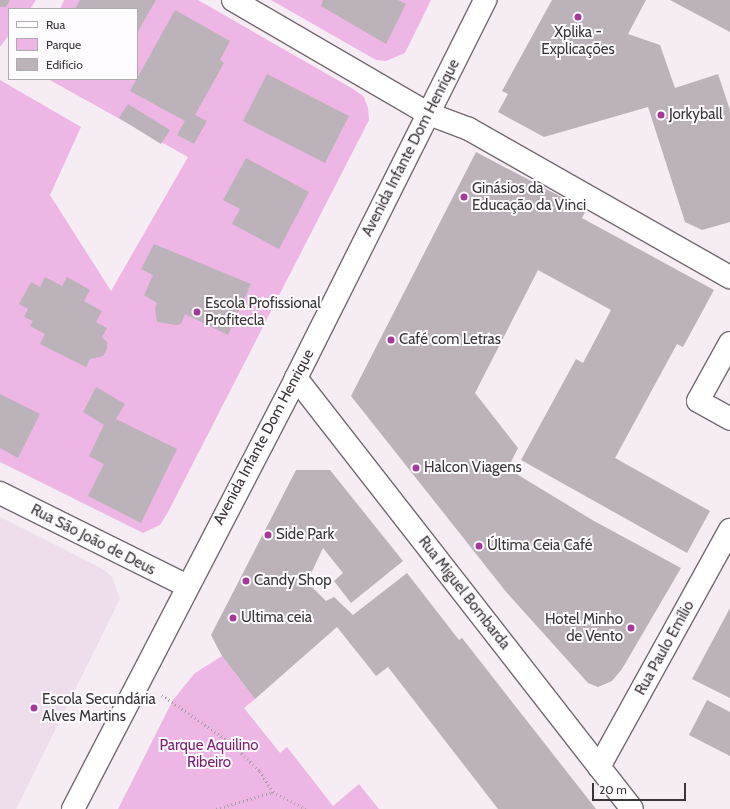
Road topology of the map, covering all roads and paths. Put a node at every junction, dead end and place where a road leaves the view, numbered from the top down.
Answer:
1 (233, 0) edge
2 (485, 0) edge
3 (429, 114) junction
4 (730, 277) edge
5 (730, 343) edge
6 (296, 378) junction
7 (730, 419) edge
8 (0, 493) edge
9 (730, 530) edge
10 (187, 586) junction
11 (173, 700) dead end
12 (599, 767) junction
13 (273, 792) junction
14 (73, 809) edge
15 (216, 809) edge
16 (307, 809) edge
17 (632, 809) edge

1 - 3 main road
2 - 3 main road, Avenida Infante Dom Henrique
3 - 4 main road
3 - 6 main road, Avenida Infante Dom Henrique
5 - 7 main road
6 - 10 main road, Avenida Infante Dom Henrique
6 - 12 main road, Rua Miguel Bombarda
8 - 10 main road, Rua São João de Deus
9 - 12 main road, Rua Paulo Emílio
10 - 14 main road, Avenida Infante Dom Henrique
11 - 13 path
12 - 17 main road, Rua Miguel Bombarda
13 - 15 path
13 - 16 path

